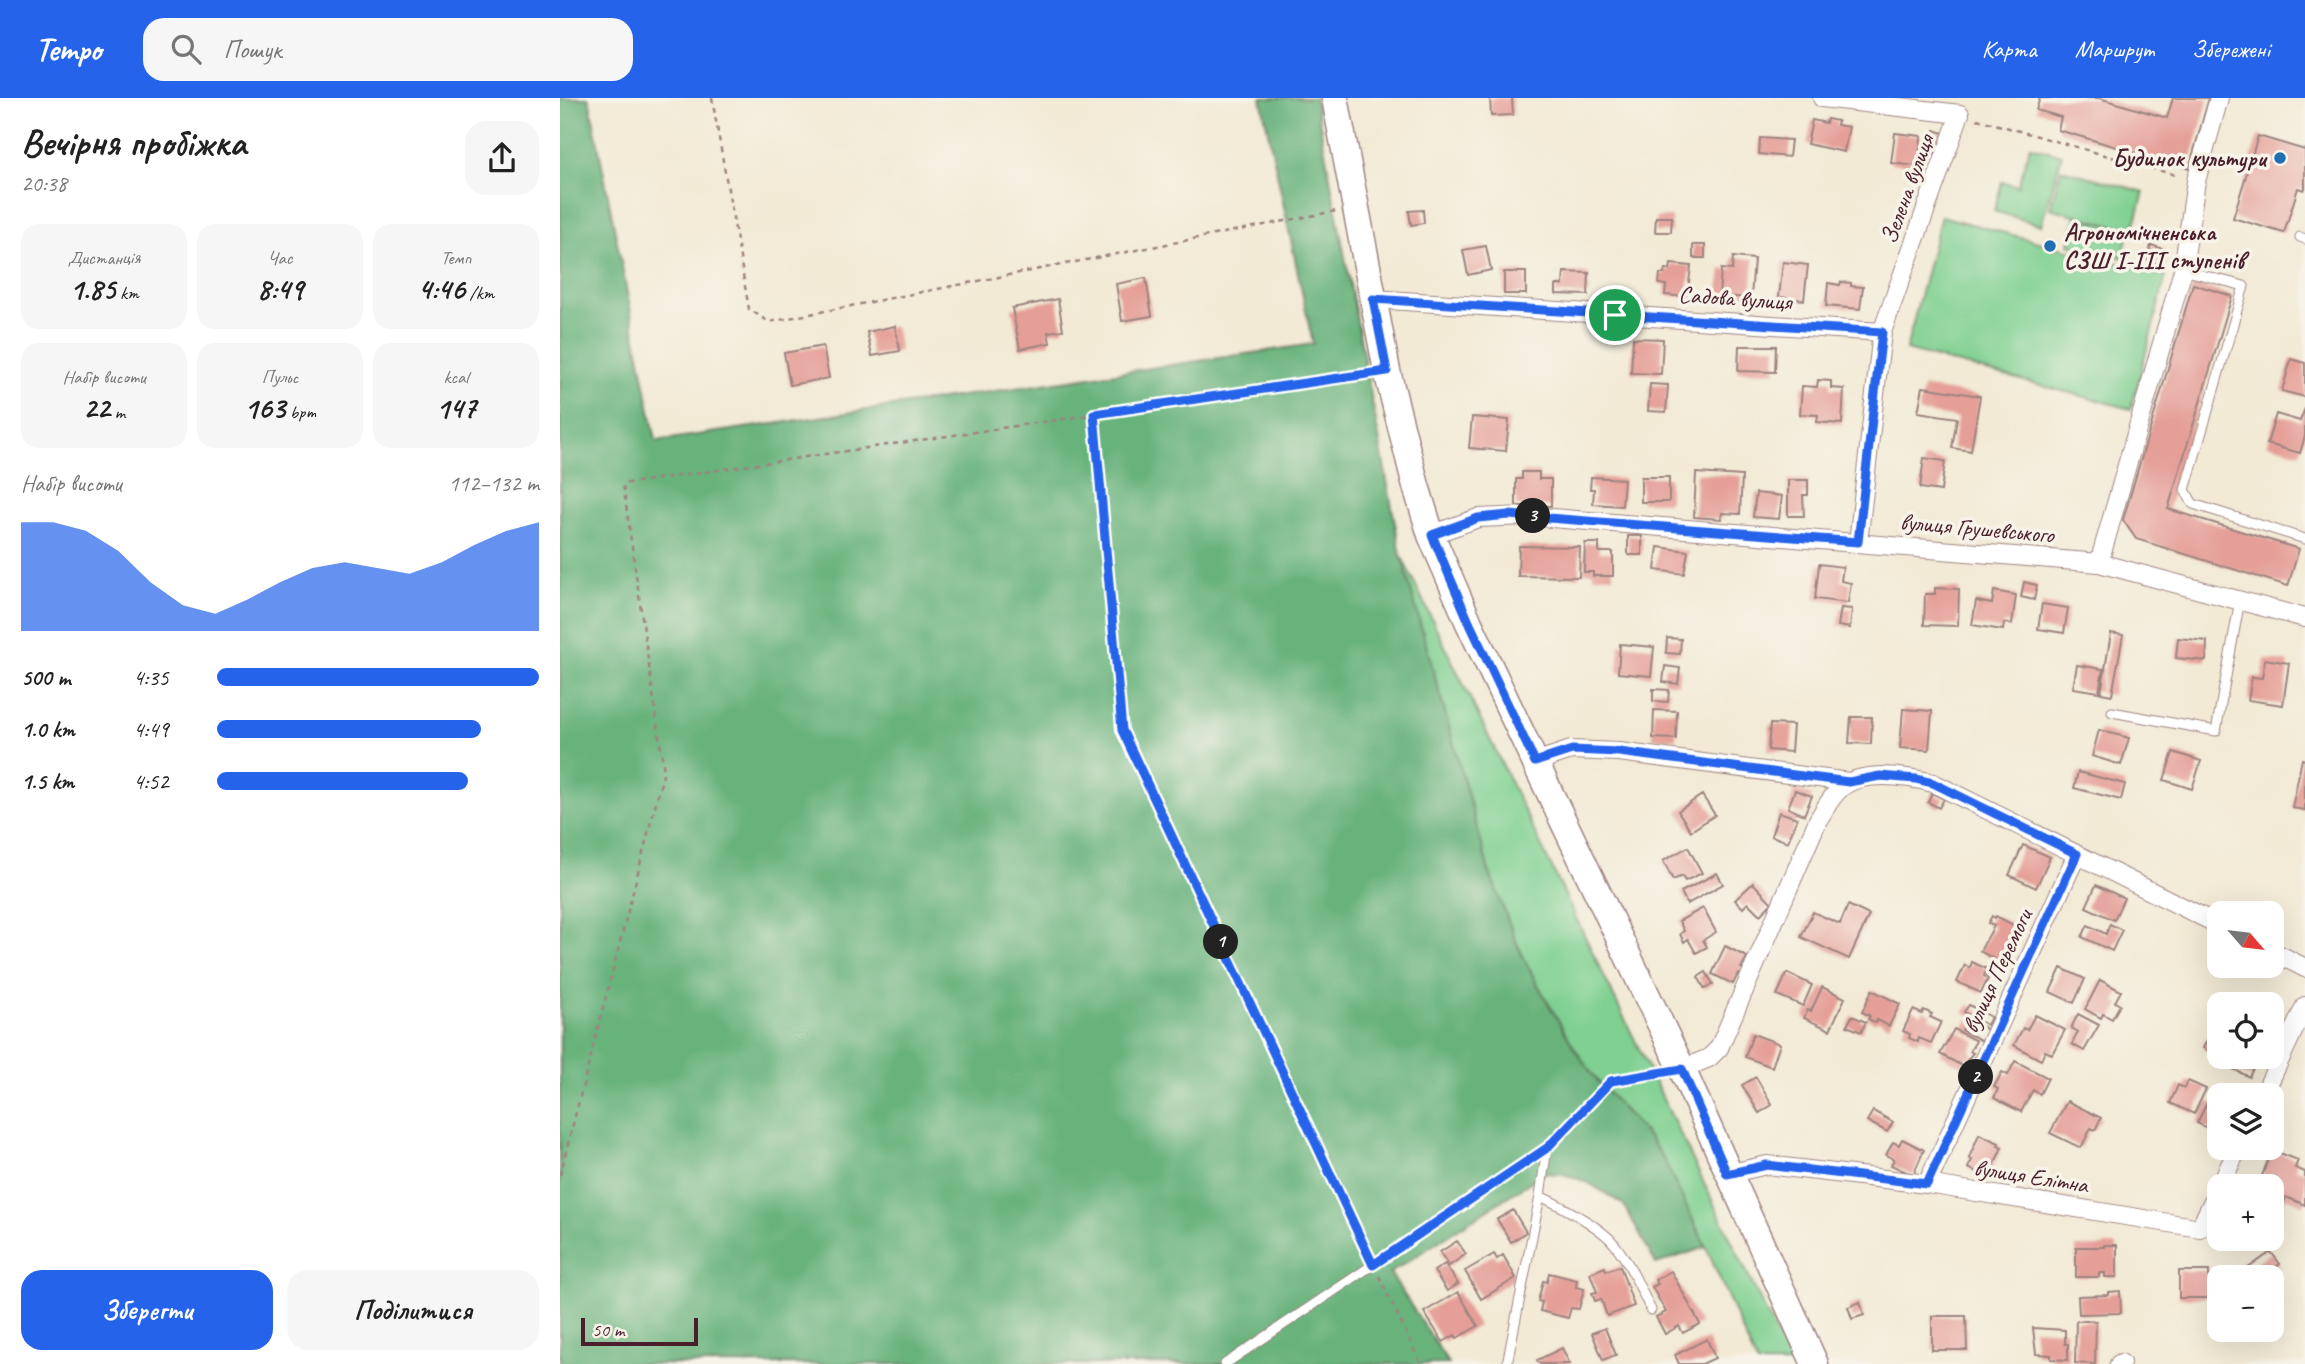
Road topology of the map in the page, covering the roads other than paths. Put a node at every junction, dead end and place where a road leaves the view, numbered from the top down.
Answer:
1 (1335, 98) edge
2 (1822, 98) edge
3 (2218, 98) edge
4 (2183, 270) junction
5 (1373, 299) junction
6 (1882, 332) junction
7 (1432, 535) junction
8 (2305, 539) edge
9 (1858, 542) junction
10 (2099, 563) junction
11 (2241, 600) junction
12 (2305, 618) edge
13 (2112, 712) dead end
14 (1535, 762) junction
15 (1849, 782) junction
16 (2077, 854) junction
17 (2207, 919) edge
18 (2284, 957) edge
19 (2305, 968) edge
20 (2305, 1006) edge
21 (1682, 1069) junction
22 (2269, 1083) edge
23 (1547, 1148) junction
24 (1727, 1174) junction
25 (1927, 1184) junction
26 (1540, 1196) junction
27 (2207, 1213) edge
28 (1651, 1310) dead end
29 (1225, 1364) edge
30 (1507, 1364) edge
31 (1815, 1364) edge

1 - 5 main road
2 - 6 street, Зелена вулиця
3 - 4 street
4 - 8 lane
4 - 10 street
5 - 6 street, Садова вулиця
5 - 7 main road
6 - 9 street
7 - 9 street, вулиця Грушевського
7 - 14 main road
9 - 10 street, вулиця Грушевського
10 - 11 street, вулиця Грушевського
11 - 12 street, вулиця Грушевського
11 - 13 lane
14 - 15 street
14 - 21 main road
15 - 16 street
15 - 21 street
16 - 17 street
16 - 25 street, вулиця Перемоги
18 - 19 street
20 - 22 street
21 - 23 lane
21 - 24 main road
23 - 26 lane
23 - 29 lane
24 - 25 street, вулиця Елітна
24 - 31 main road
25 - 27 street, вулиця Елітна
26 - 28 lane
26 - 30 lane

